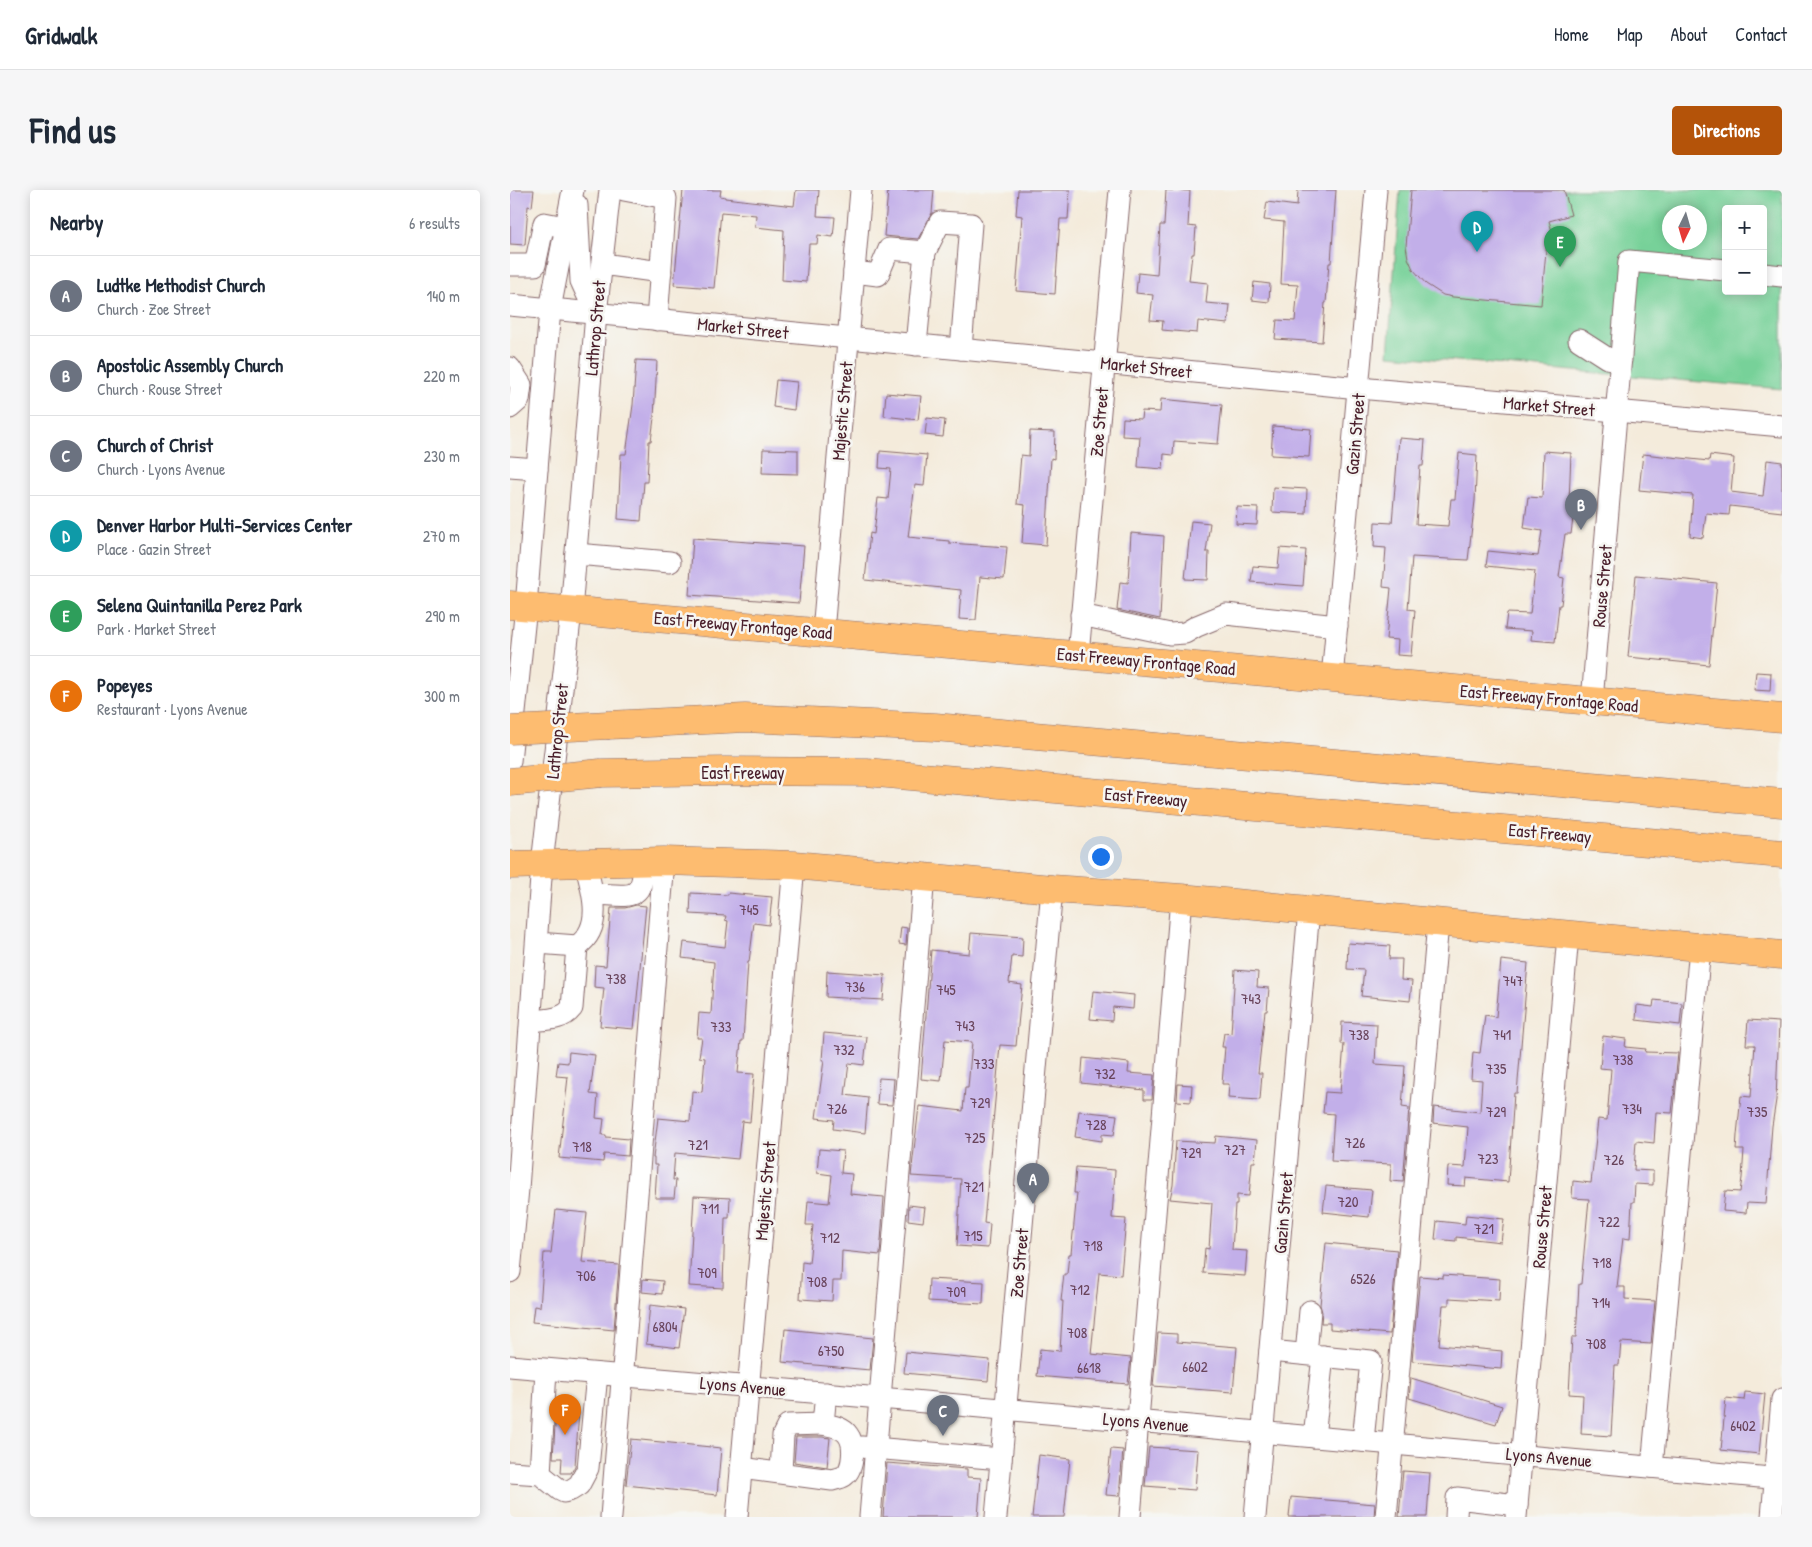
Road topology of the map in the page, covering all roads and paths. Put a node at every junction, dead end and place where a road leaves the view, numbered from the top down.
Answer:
1 (573, 190) edge
2 (577, 190) edge
3 (610, 190) edge
4 (624, 190) edge
5 (861, 190) edge
6 (1120, 190) edge
7 (1376, 190) edge
8 (565, 226) junction
9 (925, 252) junction
10 (602, 264) junction
11 (535, 265) junction
12 (510, 266) edge
13 (557, 266) junction
14 (1722, 270) edge
15 (661, 272) junction
16 (854, 272) junction
17 (1767, 274) edge
18 (1782, 276) edge
19 (510, 305) edge
20 (550, 309) junction
21 (596, 314) junction
22 (657, 320) junction
23 (848, 339) junction
24 (1579, 340) dead end
25 (916, 345) junction
26 (961, 350) junction
27 (1621, 360) junction
28 (1104, 363) junction
29 (510, 368) edge
30 (1359, 388) junction
31 (510, 408) edge
32 (1617, 412) junction
33 (1782, 426) edge
34 (510, 468) edge
35 (537, 469) junction
36 (576, 554) junction
37 (670, 562) dead end
38 (518, 605) edge
39 (571, 611) junction
40 (1081, 615) junction
41 (1336, 626) junction
42 (823, 632) junction
43 (1078, 655) junction
44 (1332, 678) junction
45 (1592, 701) junction
46 (1782, 718) edge
47 (510, 730) edge
48 (510, 761) edge
49 (510, 782) edge
50 (1782, 803) edge
51 (1782, 854) edge
52 (654, 862) junction
53 (585, 863) junction
54 (542, 864) junction
55 (510, 865) edge
56 (794, 865) junction
57 (924, 876) junction
58 (1052, 889) junction
59 (594, 894) junction
60 (1181, 898) junction
61 (1309, 910) junction
62 (1438, 923) junction
63 (1568, 936) junction
64 (537, 943) junction
65 (577, 946) junction
66 (1700, 948) junction
67 (1782, 955) edge
68 (531, 1021) junction
69 (514, 1188) edge
70 (510, 1272) edge
71 (1310, 1311) dead end
72 (1270, 1351) junction
73 (1314, 1355) junction
74 (510, 1366) edge
75 (546, 1370) junction
76 (597, 1374) junction
77 (621, 1376) junction
78 (748, 1386) junction
79 (826, 1393) junction
80 (880, 1398) junction
81 (1782, 1399) edge
82 (1006, 1410) junction
83 (1138, 1420) junction
84 (823, 1424) junction
85 (1263, 1432) junction
86 (1314, 1437) junction
87 (1363, 1441) junction
88 (1392, 1444) junction
89 (853, 1446) junction
90 (876, 1448) junction
91 (1522, 1455) junction
92 (1001, 1459) junction
93 (1652, 1467) junction
94 (741, 1468) junction
95 (510, 1472) edge
96 (781, 1472) junction
97 (540, 1474) junction
98 (1778, 1478) edge
99 (1517, 1511) edge
100 (611, 1517) edge
101 (737, 1517) edge
102 (870, 1517) edge
103 (996, 1517) edge
104 (1130, 1517) edge
105 (1255, 1517) edge
106 (1386, 1517) edge
107 (1456, 1517) edge
108 (1772, 1517) edge

1 - 8 street
2 - 21 street
3 - 10 street, Lathrop Street
4 - 15 street
5 - 16 street, Majestic Street
6 - 28 street, Zoe Street
7 - 30 street, Gazin Street
8 - 11 street
8 - 13 street
9 - 16 street
9 - 25 street
9 - 26 street
10 - 15 street
10 - 21 street, Lathrop Street
11 - 12 street
11 - 13 street
13 - 20 street
14 - 27 street, Rouse Street
15 - 22 street
16 - 23 street, Majestic Street
17 - 18 street
19 - 20 street, Market Street
20 - 21 street, Market Street
20 - 35 street
21 - 22 street, Market Street
21 - 36 street, Lathrop Street
22 - 23 street, Market Street
23 - 25 street, Market Street
23 - 42 street, Majestic Street
24 - 27 street
25 - 26 street, Market Street
26 - 28 street, Market Street
27 - 32 street, Rouse Street
28 - 30 street, Market Street
28 - 40 street, Zoe Street
29 - 31 street
30 - 32 street, Market Street
30 - 41 street, Gazin Street
32 - 33 street, Market Street
32 - 45 street, Rouse Street
34 - 35 street
35 - 38 street
36 - 37 street
36 - 39 street, Lathrop Street
38 - 39 main road, East Freeway Frontage Road
38 - 48 street
39 - 42 main road, East Freeway Frontage Road
39 - 54 street, Lathrop Street
40 - 41 street
40 - 43 street, Zoe Street
41 - 44 street, Gazin Street
42 - 43 main road, East Freeway Frontage Road
43 - 44 main road, East Freeway Frontage Road
44 - 45 main road, East Freeway Frontage Road
45 - 46 main road, East Freeway Frontage Road
47 - 50 main road, bridge
49 - 51 main road, East Freeway, bridge
52 - 53 main road
52 - 56 main road
52 - 59 street
52 - 77 street
53 - 54 main road
53 - 59 street
54 - 55 main road
54 - 64 street, Lathrop Street
56 - 57 main road
56 - 78 street, Majestic Street
57 - 58 main road
57 - 80 street
58 - 60 main road
58 - 82 street, Zoe Street
59 - 65 street
60 - 61 main road
60 - 83 street
61 - 62 main road
61 - 72 street, Gazin Street
62 - 63 main road
62 - 88 street
63 - 66 main road
63 - 91 street, Rouse Street
64 - 65 street
64 - 68 street, Lathrop Street
65 - 68 street
66 - 67 main road
66 - 93 street
68 - 69 street, Lathrop Street
69 - 70 street, Lathrop Street
71 - 73 street
72 - 73 street
72 - 85 street, Gazin Street
73 - 86 street
73 - 87 street
74 - 75 street, Lyons Avenue
75 - 76 street, Lyons Avenue
75 - 97 street
76 - 77 street, Lyons Avenue
76 - 97 street
77 - 78 street, Lyons Avenue
77 - 100 street
78 - 79 street, Lyons Avenue
78 - 94 street, Majestic Street
79 - 80 street, Lyons Avenue
79 - 84 street
80 - 82 street, Lyons Avenue
80 - 90 street
81 - 98 street
82 - 83 street, Lyons Avenue
82 - 92 street, Zoe Street
83 - 85 street, Lyons Avenue
83 - 104 street
84 - 89 street
84 - 96 street
85 - 86 street, Lyons Avenue
85 - 105 street, Gazin Street
86 - 87 street, Lyons Avenue
87 - 88 street, Lyons Avenue
88 - 91 street, Lyons Avenue
88 - 106 street
89 - 90 street
89 - 96 street
90 - 92 street
90 - 102 street
91 - 93 street, Lyons Avenue
91 - 99 street, Rouse Street
92 - 103 street, Zoe Street
93 - 98 street, Lyons Avenue
94 - 96 street
94 - 101 street, Majestic Street
95 - 97 street
98 - 108 street
99 - 107 street

